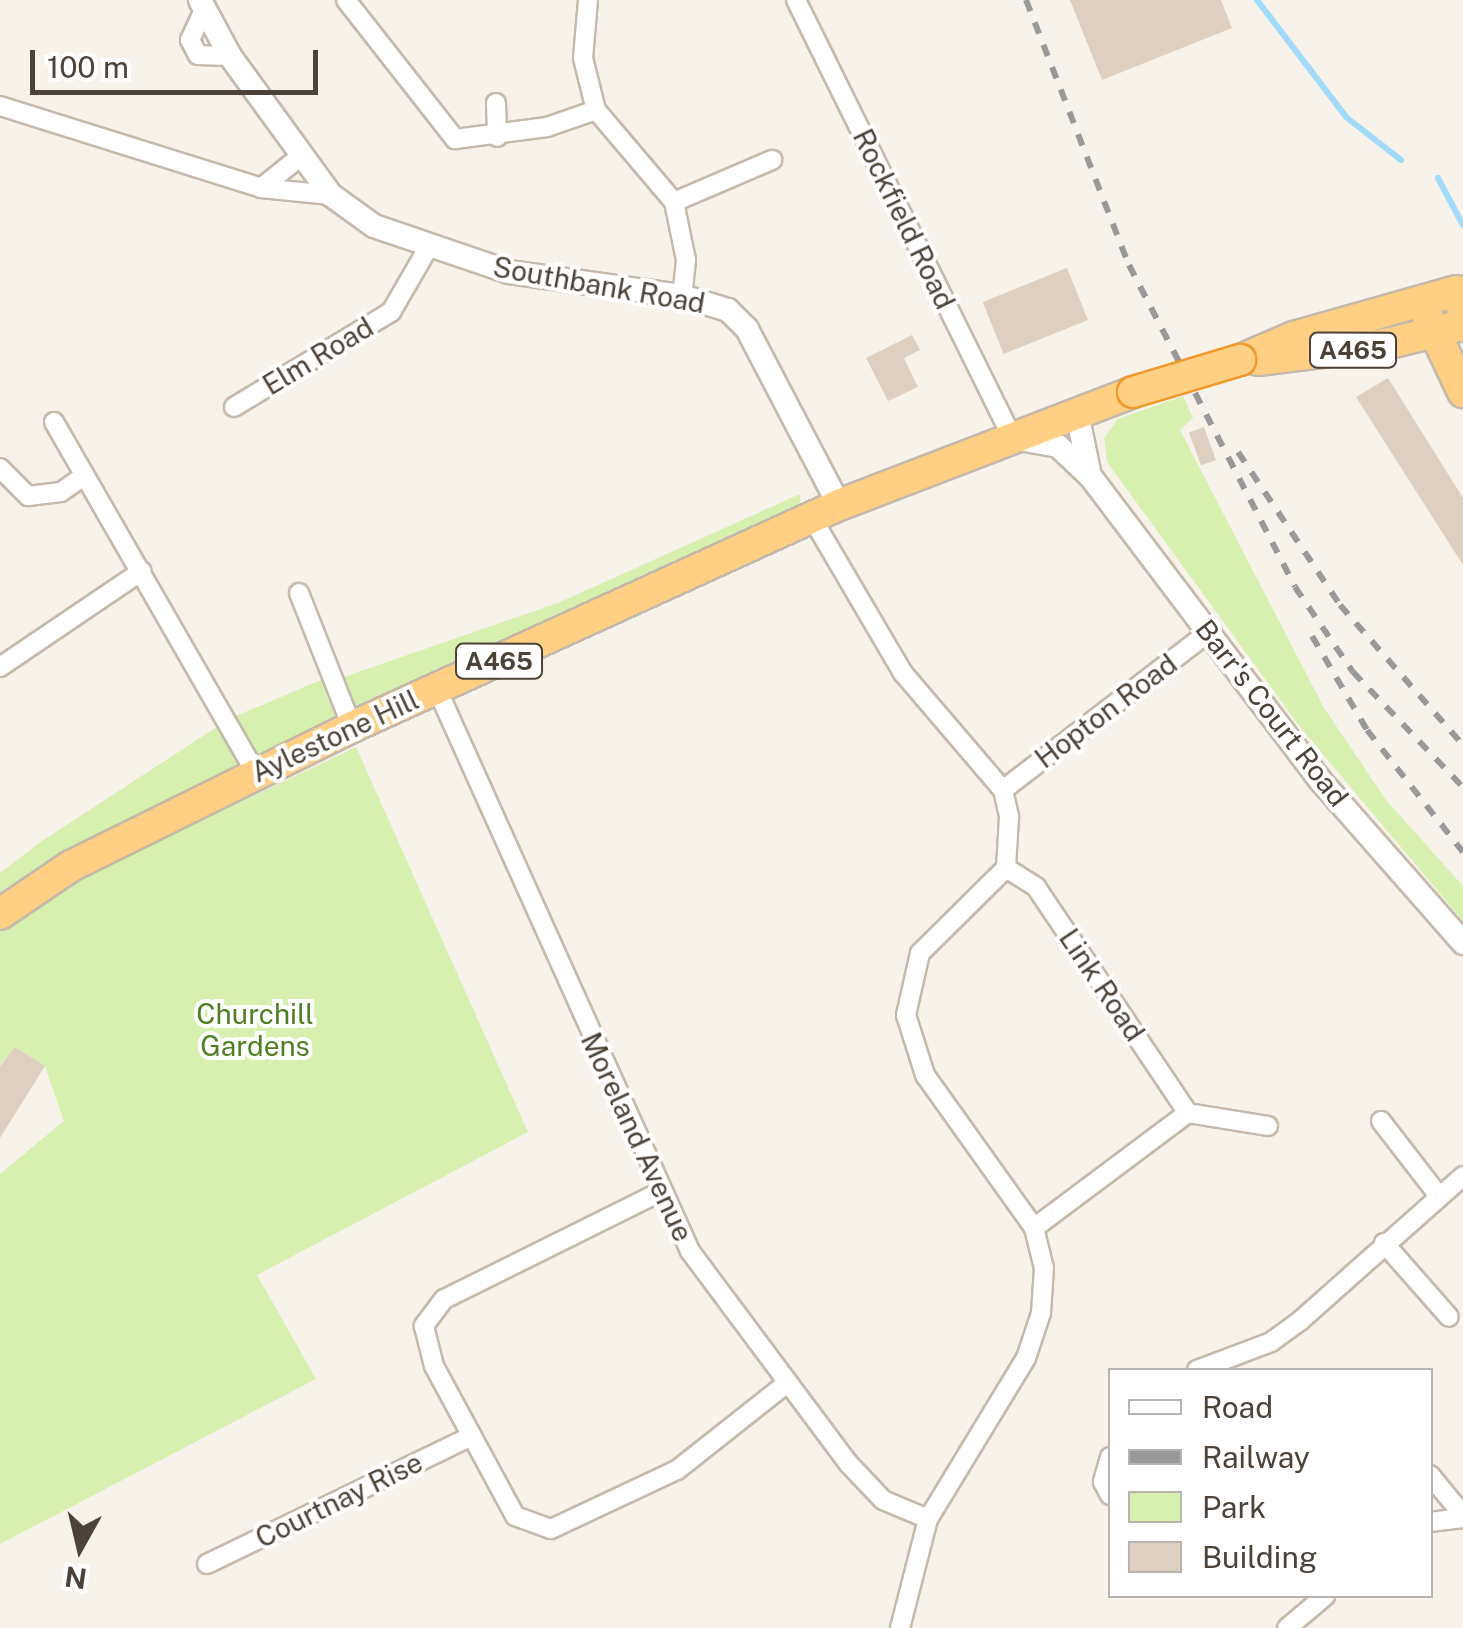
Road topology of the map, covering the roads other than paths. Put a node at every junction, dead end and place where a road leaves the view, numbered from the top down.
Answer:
1 (346, 0) edge
2 (588, 0) edge
3 (796, 0) edge
4 (202, 5) edge
5 (496, 103) dead end
6 (0, 106) edge
7 (596, 110) junction
8 (497, 137) junction
9 (301, 156) junction
10 (772, 160) dead end
11 (262, 188) junction
12 (331, 195) junction
13 (674, 202) junction
14 (428, 248) junction
15 (682, 296) junction
16 (1423, 301) junction
17 (1460, 301) edge
18 (1463, 325) edge
19 (1433, 334) junction
20 (1240, 360) junction
21 (1463, 392) edge
22 (234, 407) dead end
23 (1077, 413) junction
24 (54, 422) dead end
25 (1012, 438) junction
26 (0, 468) edge
27 (86, 475) junction
28 (1090, 476) junction
29 (826, 512) junction
30 (142, 571) junction
31 (299, 593) dead end
32 (1210, 632) junction
33 (0, 667) edge
34 (437, 689) junction
35 (352, 727) junction
36 (256, 774) junction
37 (1003, 790) junction
38 (1006, 868) junction
39 (0, 914) edge
40 (1463, 943) edge
41 (1188, 1113) junction
42 (1381, 1121) dead end
43 (1268, 1126) dead end
44 (1463, 1176) edge
45 (658, 1192) junction
46 (1439, 1196) junction
47 (1034, 1228) junction
48 (1384, 1243) junction
49 (1449, 1317) dead end
50 (1202, 1368) edge
51 (786, 1384) junction
52 (472, 1436) junction
53 (1108, 1464) edge
54 (1433, 1479) edge
55 (1108, 1491) edge
56 (1463, 1516) edge
57 (928, 1519) junction
58 (1433, 1521) edge
59 (207, 1564) dead end
60 (1323, 1598) edge
61 (900, 1628) edge
62 (1287, 1628) edge

1 - 8 street
2 - 7 street
3 - 25 street, Rockfield Road
4 - 9 street
5 - 8 street
6 - 11 street, Southbank Road
7 - 8 street
7 - 13 street
9 - 11 street
9 - 12 street
10 - 13 street
11 - 12 street, Southbank Road
12 - 14 street, Southbank Road
13 - 15 street
14 - 15 street, Southbank Road
14 - 22 street, Elm Road
15 - 29 street, Southbank Road
16 - 17 highway, A465
16 - 19 highway
16 - 20 highway, A465
18 - 19 highway, A465
19 - 20 highway, A465
19 - 21 highway, A465
20 - 23 highway, A465, bridge
23 - 25 highway, A465
23 - 28 street, Barr's Court Road
24 - 27 street
25 - 28 street, Barr's Court Road
25 - 29 highway, Aylestone Hill / A465
26 - 27 street
27 - 30 street
28 - 32 street, Barr's Court Road
29 - 34 highway, Aylestone Hill / A465
29 - 37 street
30 - 33 street
30 - 36 street
31 - 35 street
32 - 37 street, Hopton Road
32 - 40 street, Barr's Court Road
34 - 35 highway, Aylestone Hill / A465
34 - 45 street, Moreland Avenue
35 - 36 highway, Aylestone Hill / A465
36 - 39 highway, Aylestone Hill / A465
37 - 38 street
38 - 41 street, Link Road
38 - 47 street
41 - 43 street
41 - 47 street
42 - 46 street
44 - 46 street
45 - 51 street, Moreland Avenue
45 - 52 street
46 - 48 street
47 - 57 street
48 - 49 street
48 - 50 street
51 - 52 street
51 - 57 street, Moreland Avenue
52 - 59 street, Courtnay Rise
53 - 55 street
54 - 56 street
56 - 58 street
57 - 61 street
60 - 62 street

